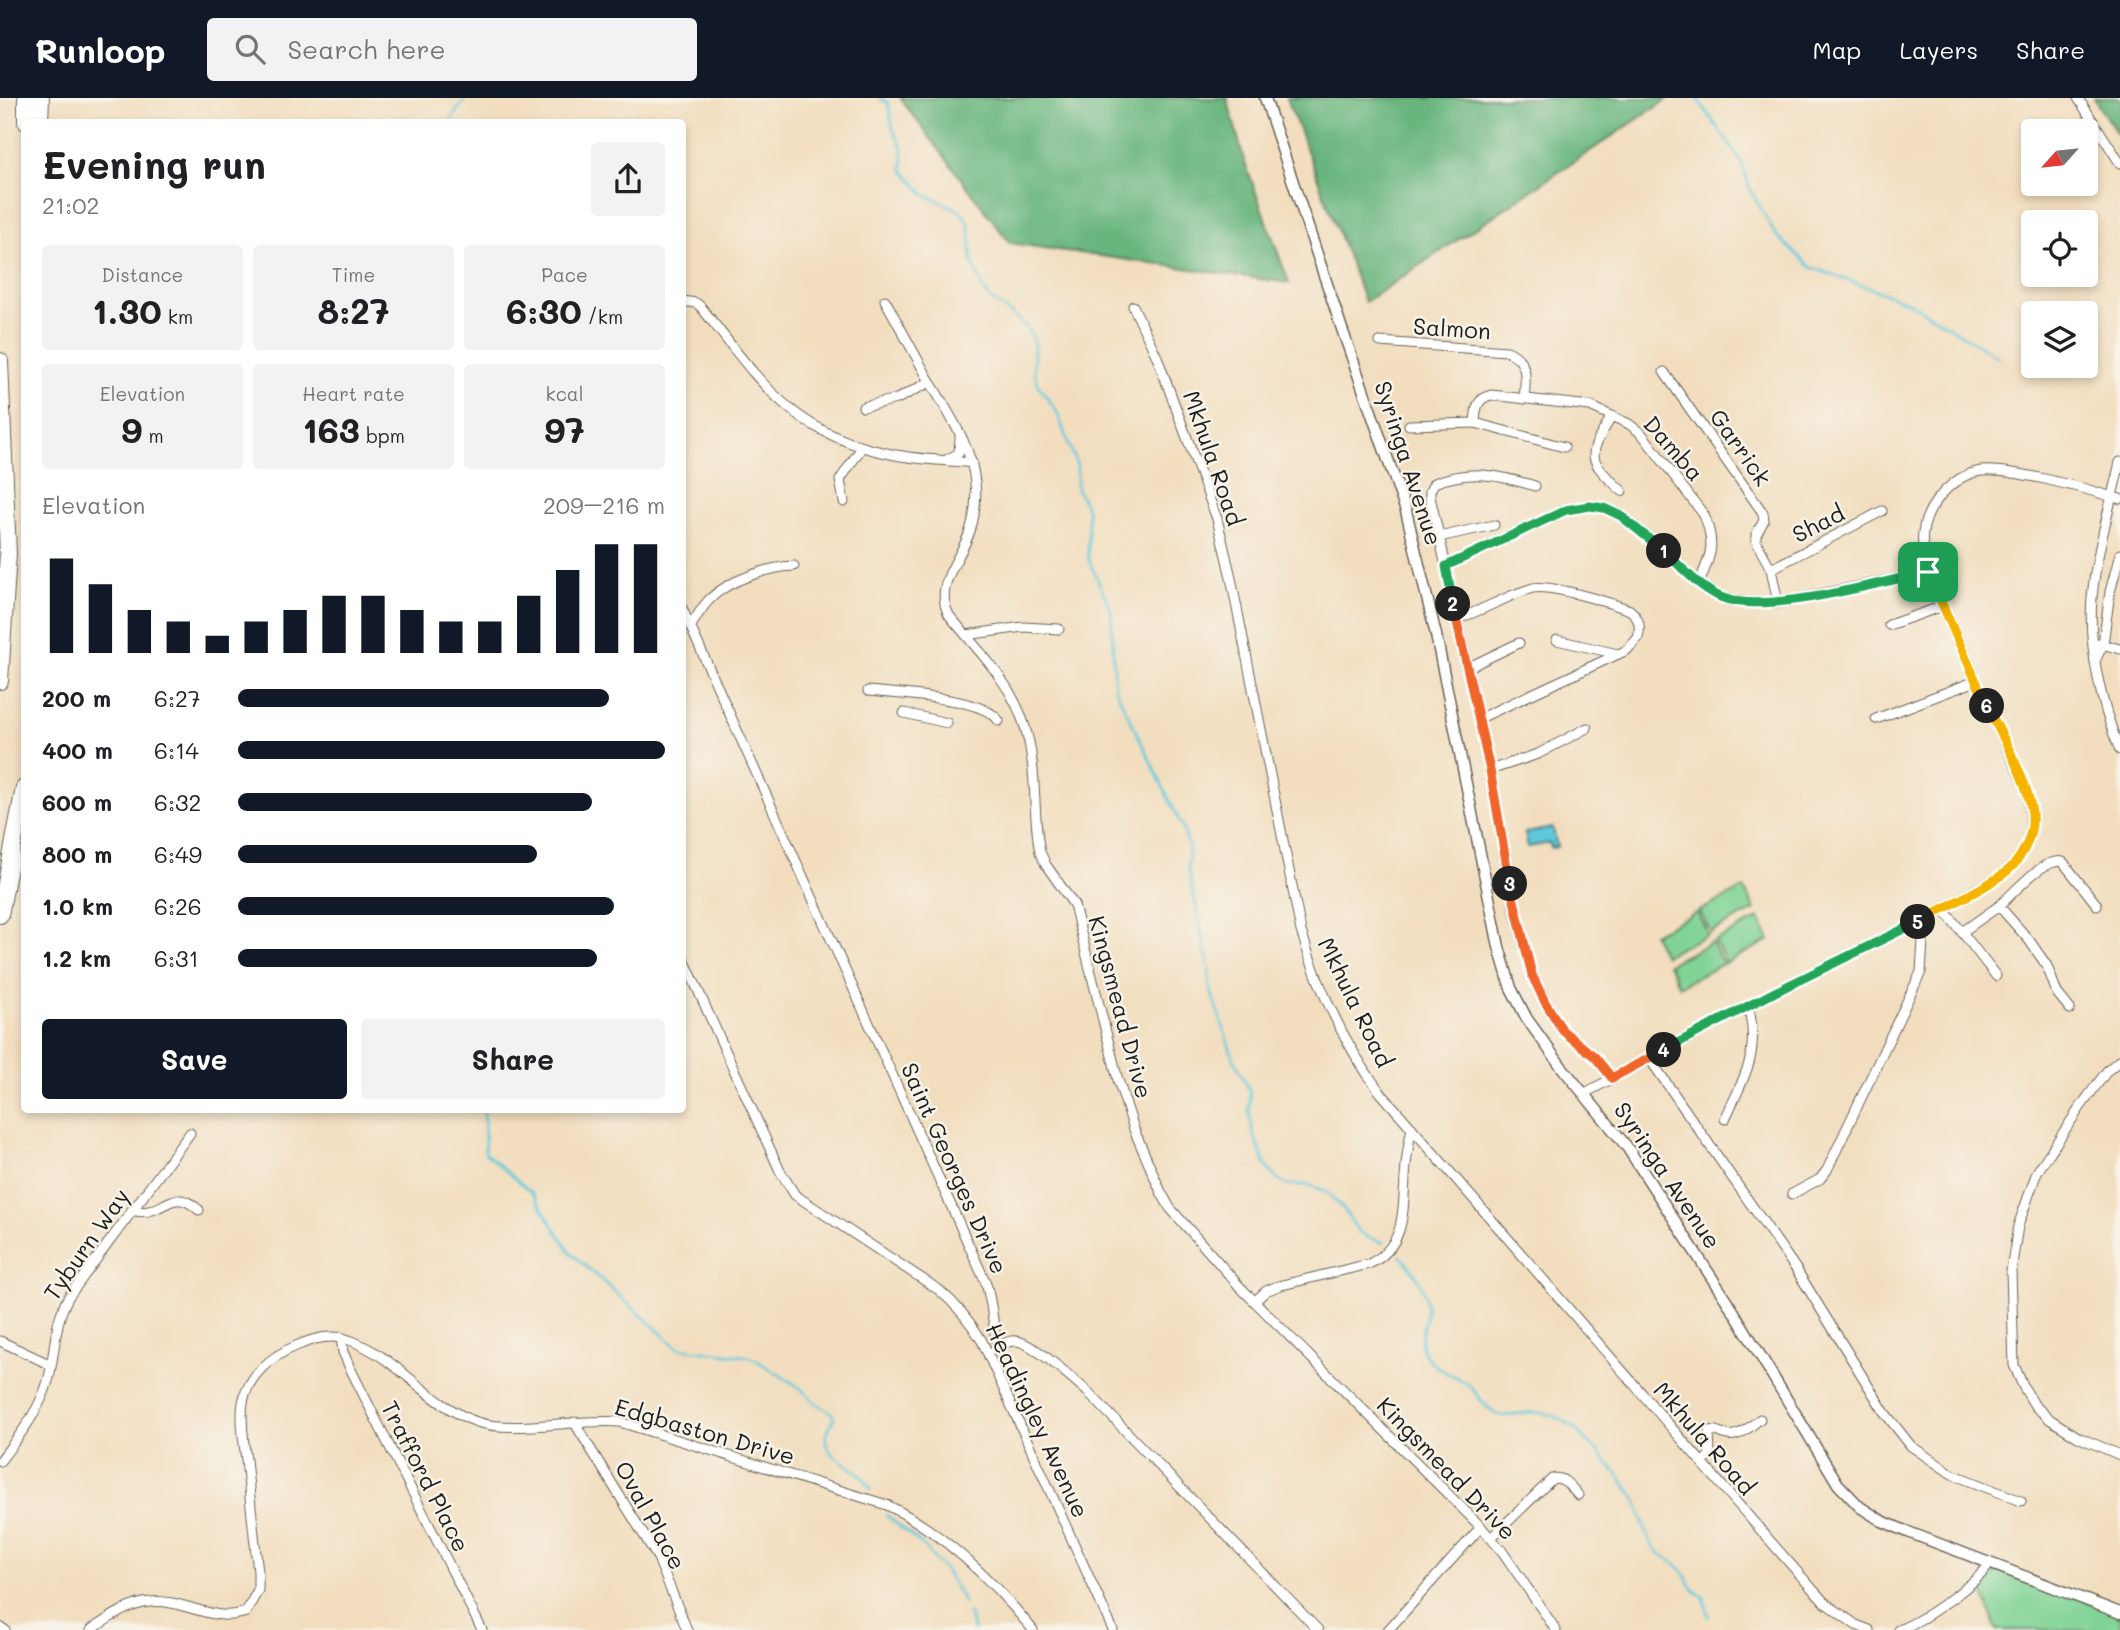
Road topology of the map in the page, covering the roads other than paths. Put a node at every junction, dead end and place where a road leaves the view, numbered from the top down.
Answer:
1 (26, 98) edge
2 (41, 98) edge
3 (1265, 98) edge
4 (2078, 98) edge
5 (26, 119) edge
6 (40, 119) edge
7 (2120, 163) edge
8 (885, 300) dead end
9 (686, 302) edge
10 (1133, 306) dead end
11 (1380, 341) dead end
12 (0, 362) edge
13 (1664, 372) dead end
14 (930, 382) junction
15 (1524, 399) junction
16 (863, 407) dead end
17 (1612, 416) junction
18 (1475, 423) junction
19 (1409, 425) dead end
20 (960, 434) junction
21 (862, 447) junction
22 (1564, 447) dead end
23 (944, 460) junction
24 (2120, 462) edge
25 (972, 463) junction
26 (1535, 486) dead end
27 (976, 487) junction
28 (1622, 491) dead end
29 (2116, 497) edge
30 (844, 502) dead end
31 (1882, 512) dead end
32 (1494, 525) dead end
33 (1439, 537) junction
34 (2120, 554) edge
35 (794, 566) dead end
36 (1446, 566) junction
37 (1771, 569) junction
38 (1928, 572) junction
39 (1699, 583) junction
40 (1778, 603) junction
41 (1943, 606) junction
42 (686, 616) edge
43 (1456, 619) junction
44 (1889, 625) dead end
45 (691, 626) junction
46 (1059, 629) dead end
47 (966, 635) junction
48 (1557, 640) dead end
49 (1519, 643) dead end
50 (2098, 643) junction
51 (2120, 649) edge
52 (1618, 654) junction
53 (1467, 668) junction
54 (0, 681) edge
55 (1976, 681) junction
56 (868, 691) dead end
57 (904, 713) dead end
58 (1478, 719) junction
59 (1876, 719) dead end
60 (999, 721) dead end
61 (947, 723) dead end
62 (1587, 728) dead end
63 (2120, 750) edge
64 (1490, 770) junction
65 (21, 804) edge
66 (2097, 905) dead end
67 (1999, 906) junction
68 (1942, 908) junction
69 (0, 915) edge
70 (1920, 921) junction
71 (1962, 932) junction
72 (686, 964) edge
73 (1996, 976) dead end
74 (1748, 1006) junction
75 (2070, 1009) dead end
76 (1649, 1058) junction
77 (2120, 1060) edge
78 (1612, 1078) junction
79 (1585, 1093) junction
80 (1725, 1119) dead end
81 (1412, 1128) junction
82 (190, 1133) dead end
83 (1792, 1194) dead end
84 (132, 1210) junction
85 (199, 1210) dead end
86 (1255, 1301) junction
87 (341, 1337) junction
88 (0, 1341) edge
89 (998, 1347) junction
90 (988, 1354) junction
91 (51, 1366) junction
92 (1760, 1419) dead end
93 (574, 1422) junction
94 (2120, 1455) edge
95 (0, 1461) edge
96 (1702, 1463) junction
97 (1578, 1494) dead end
98 (2021, 1501) dead end
99 (1481, 1527) junction
100 (1492, 1538) junction
101 (1990, 1563) junction
102 (2120, 1613) edge
103 (0, 1628) edge
104 (5, 1630) edge
105 (91, 1630) edge
106 (482, 1630) edge
107 (687, 1630) edge
108 (1033, 1630) edge
109 (1113, 1630) edge
110 (1318, 1630) edge
111 (1388, 1630) edge
112 (1556, 1630) edge
113 (1869, 1630) edge
114 (1898, 1630) edge

1 - 5 highway
2 - 6 highway
3 - 79 street, Syringa Avenue
4 - 7 street
8 - 14 street, Kingsmead Drive
9 - 21 street
10 - 81 street, Mkhula Road
11 - 15 street, Salmon
12 - 54 highway
13 - 37 street, Garrick
14 - 16 street
14 - 20 street, Kingsmead Drive
15 - 17 street, Damba
15 - 18 street, Damba
17 - 28 street
17 - 39 street, Damba
18 - 19 street
18 - 22 street
20 - 23 street
20 - 25 street, Kingsmead Drive
21 - 23 street
21 - 30 street
23 - 25 street
23 - 27 street
24 - 29 street
25 - 27 street, Kingsmead Drive
26 - 33 street
27 - 47 street, Kingsmead Drive
29 - 38 street
29 - 50 street
31 - 37 street, Shad
32 - 33 street
33 - 36 street
34 - 50 street
35 - 45 street
36 - 39 street
36 - 43 street
37 - 40 street, Garrick
38 - 40 street
38 - 41 street
39 - 40 street
41 - 44 street
41 - 55 street
42 - 45 street, Saint Georges Drive
43 - 52 street
43 - 53 street
45 - 89 street, Saint Georges Drive
46 - 47 street
47 - 86 street, Kingsmead Drive
48 - 52 street
49 - 53 street
50 - 51 street
50 - 63 street
52 - 58 street
53 - 58 street
55 - 59 street
55 - 68 street
56 - 60 street
57 - 61 street
58 - 64 street
62 - 64 street
64 - 78 street
65 - 69 highway
66 - 67 street
67 - 71 street
67 - 75 street
68 - 70 street
68 - 71 street
70 - 74 street
70 - 83 street
71 - 73 street
72 - 90 street, Headingley Avenue
74 - 76 street
74 - 80 street
76 - 78 street
76 - 98 street
77 - 94 street
78 - 79 street
79 - 101 street, Syringa Avenue
81 - 86 street
81 - 96 street, Mkhula Road
82 - 84 street, Tyburn Way
84 - 85 street
84 - 91 street, Tyburn Way
86 - 99 street, Kingsmead Drive
87 - 93 street, Edgbaston Drive
87 - 105 street
87 - 106 street, Trafford Place
88 - 91 street
89 - 90 street
89 - 110 street
90 - 109 street, Headingley Avenue
91 - 95 street, Tyburn Way
92 - 96 street
93 - 107 street, Oval Place
93 - 108 street, Edgbaston Drive
96 - 113 street, Mkhula Road
97 - 100 street
99 - 100 street, Kingsmead Drive
99 - 111 street
100 - 112 street, Kingsmead Drive
101 - 102 street, Syringa Avenue
101 - 114 street
103 - 104 street

